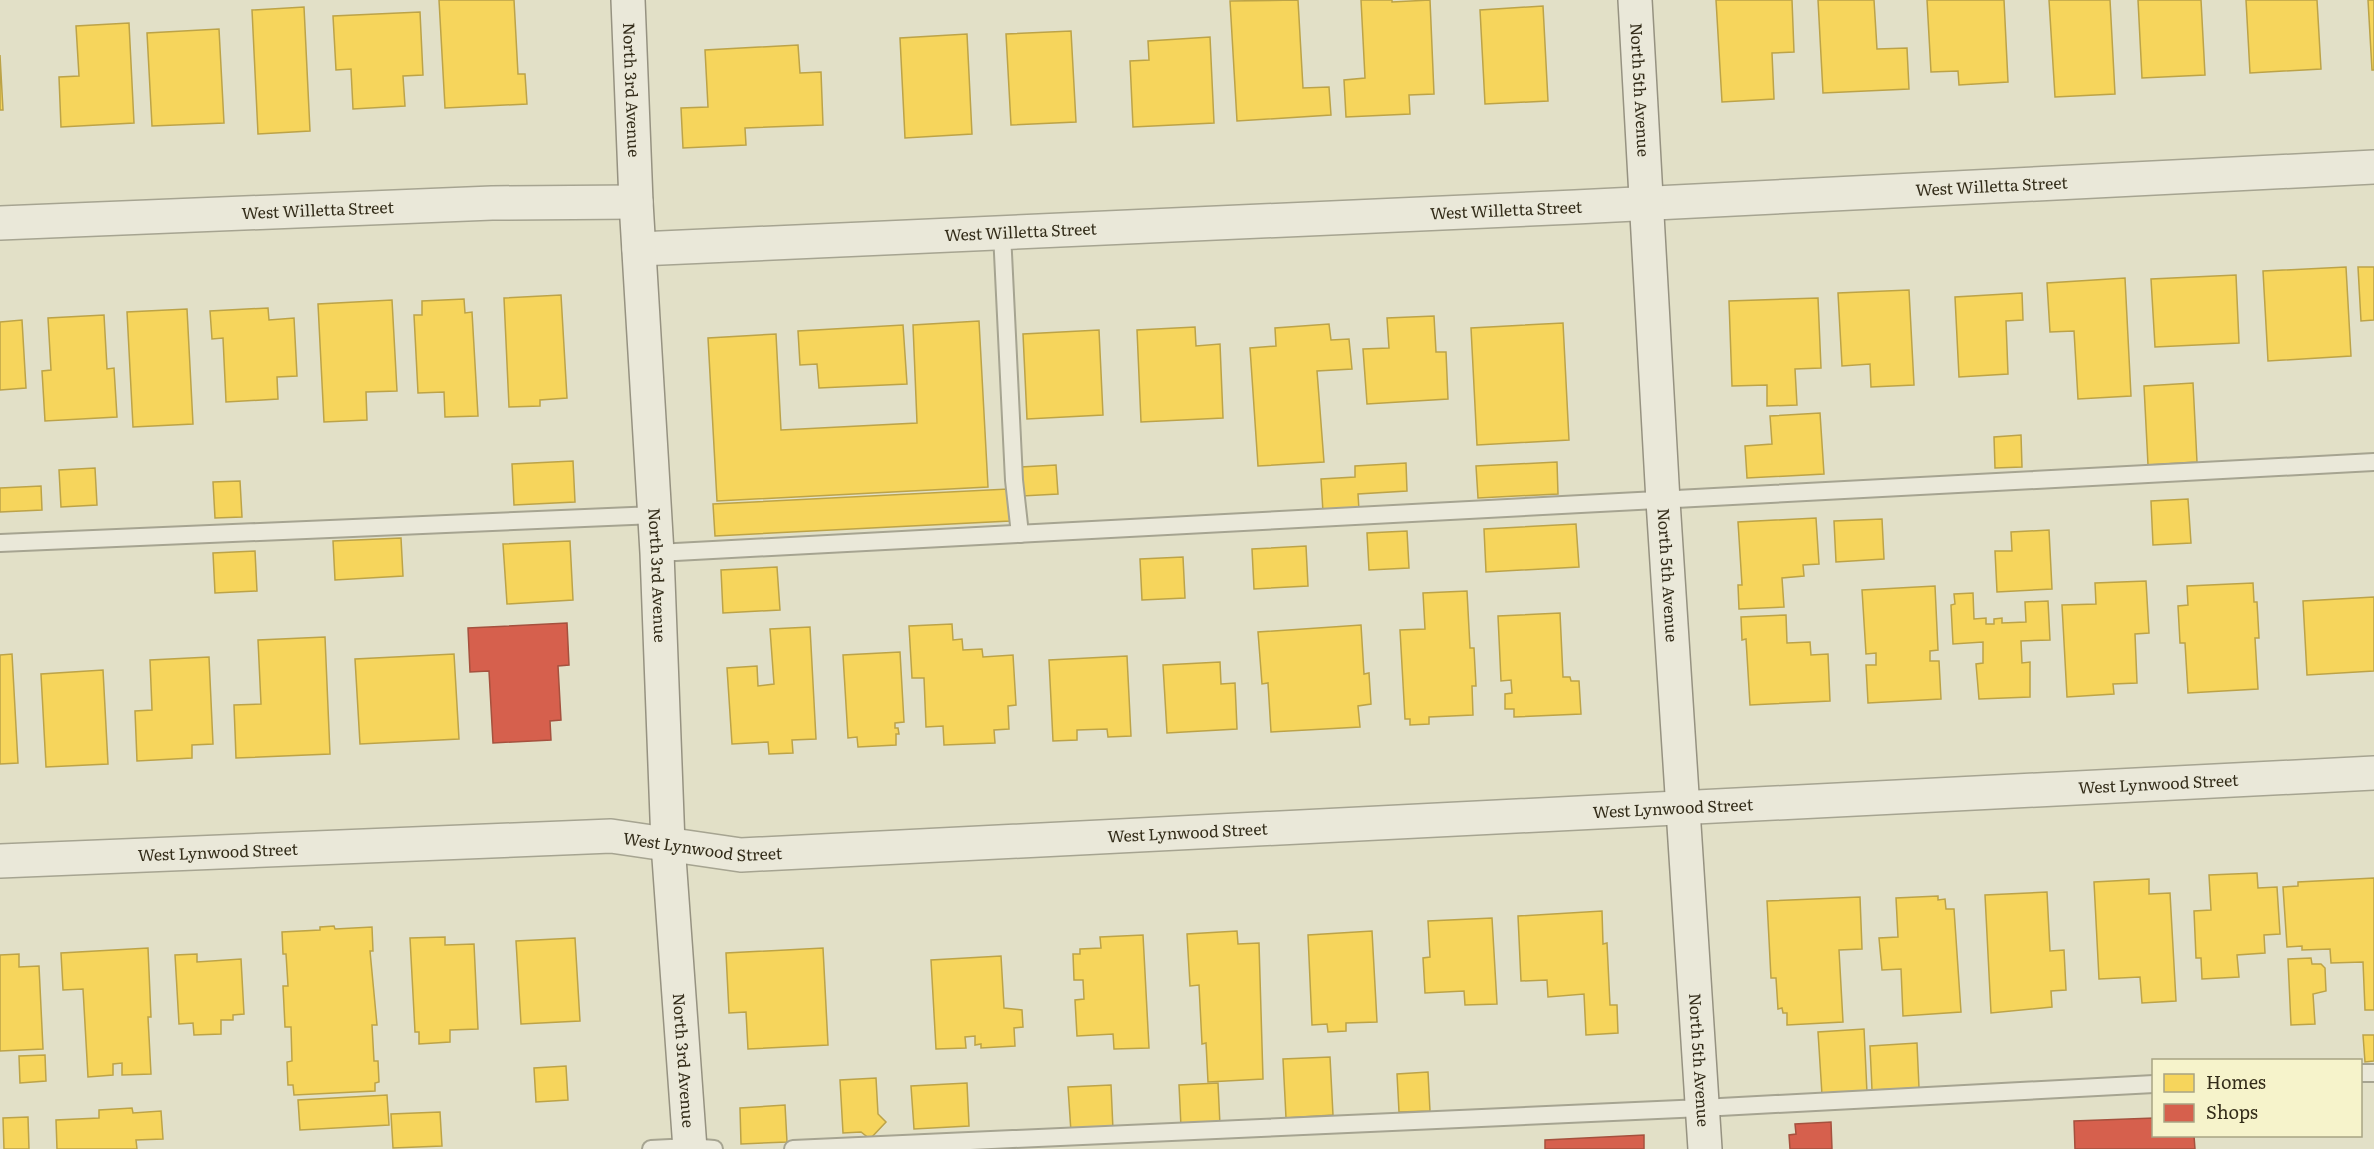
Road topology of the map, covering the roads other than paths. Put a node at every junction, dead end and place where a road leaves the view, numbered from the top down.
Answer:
1 (628, 0) edge
2 (1635, 0) edge
3 (2374, 167) edge
4 (636, 202) junction
5 (1647, 203) junction
6 (0, 223) edge
7 (1002, 233) junction
8 (639, 249) junction
9 (2374, 462) edge
10 (1662, 501) junction
11 (655, 515) junction
12 (1020, 534) junction
13 (0, 543) edge
14 (657, 553) junction
15 (2374, 773) edge
16 (1683, 808) junction
17 (668, 844) junction
18 (0, 861) edge
19 (2152, 1084) edge
20 (1702, 1108) junction
21 (698, 1148) edge
22 (651, 1149) edge
23 (793, 1149) edge
24 (1705, 1149) edge

1 - 4 street, North 3rd Avenue
2 - 5 street, North 5th Avenue
3 - 5 street, West Willetta Street
4 - 6 street, West Willetta Street
4 - 8 street, North 3rd Avenue
5 - 7 street, West Willetta Street
5 - 10 street, North 5th Avenue
7 - 8 street, West Willetta Street
7 - 12 lane
8 - 11 street, North 3rd Avenue
9 - 10 lane
10 - 12 lane
10 - 16 street, North 5th Avenue
11 - 13 lane
11 - 14 street, North 3rd Avenue
12 - 14 lane
14 - 17 street, North 3rd Avenue
15 - 16 street, West Lynwood Street
16 - 17 street, West Lynwood Street
16 - 20 street, North 5th Avenue
17 - 18 street, West Lynwood Street
17 - 21 street, North 3rd Avenue
19 - 20 lane
20 - 23 lane
20 - 24 street, North 5th Avenue
21 - 22 lane

